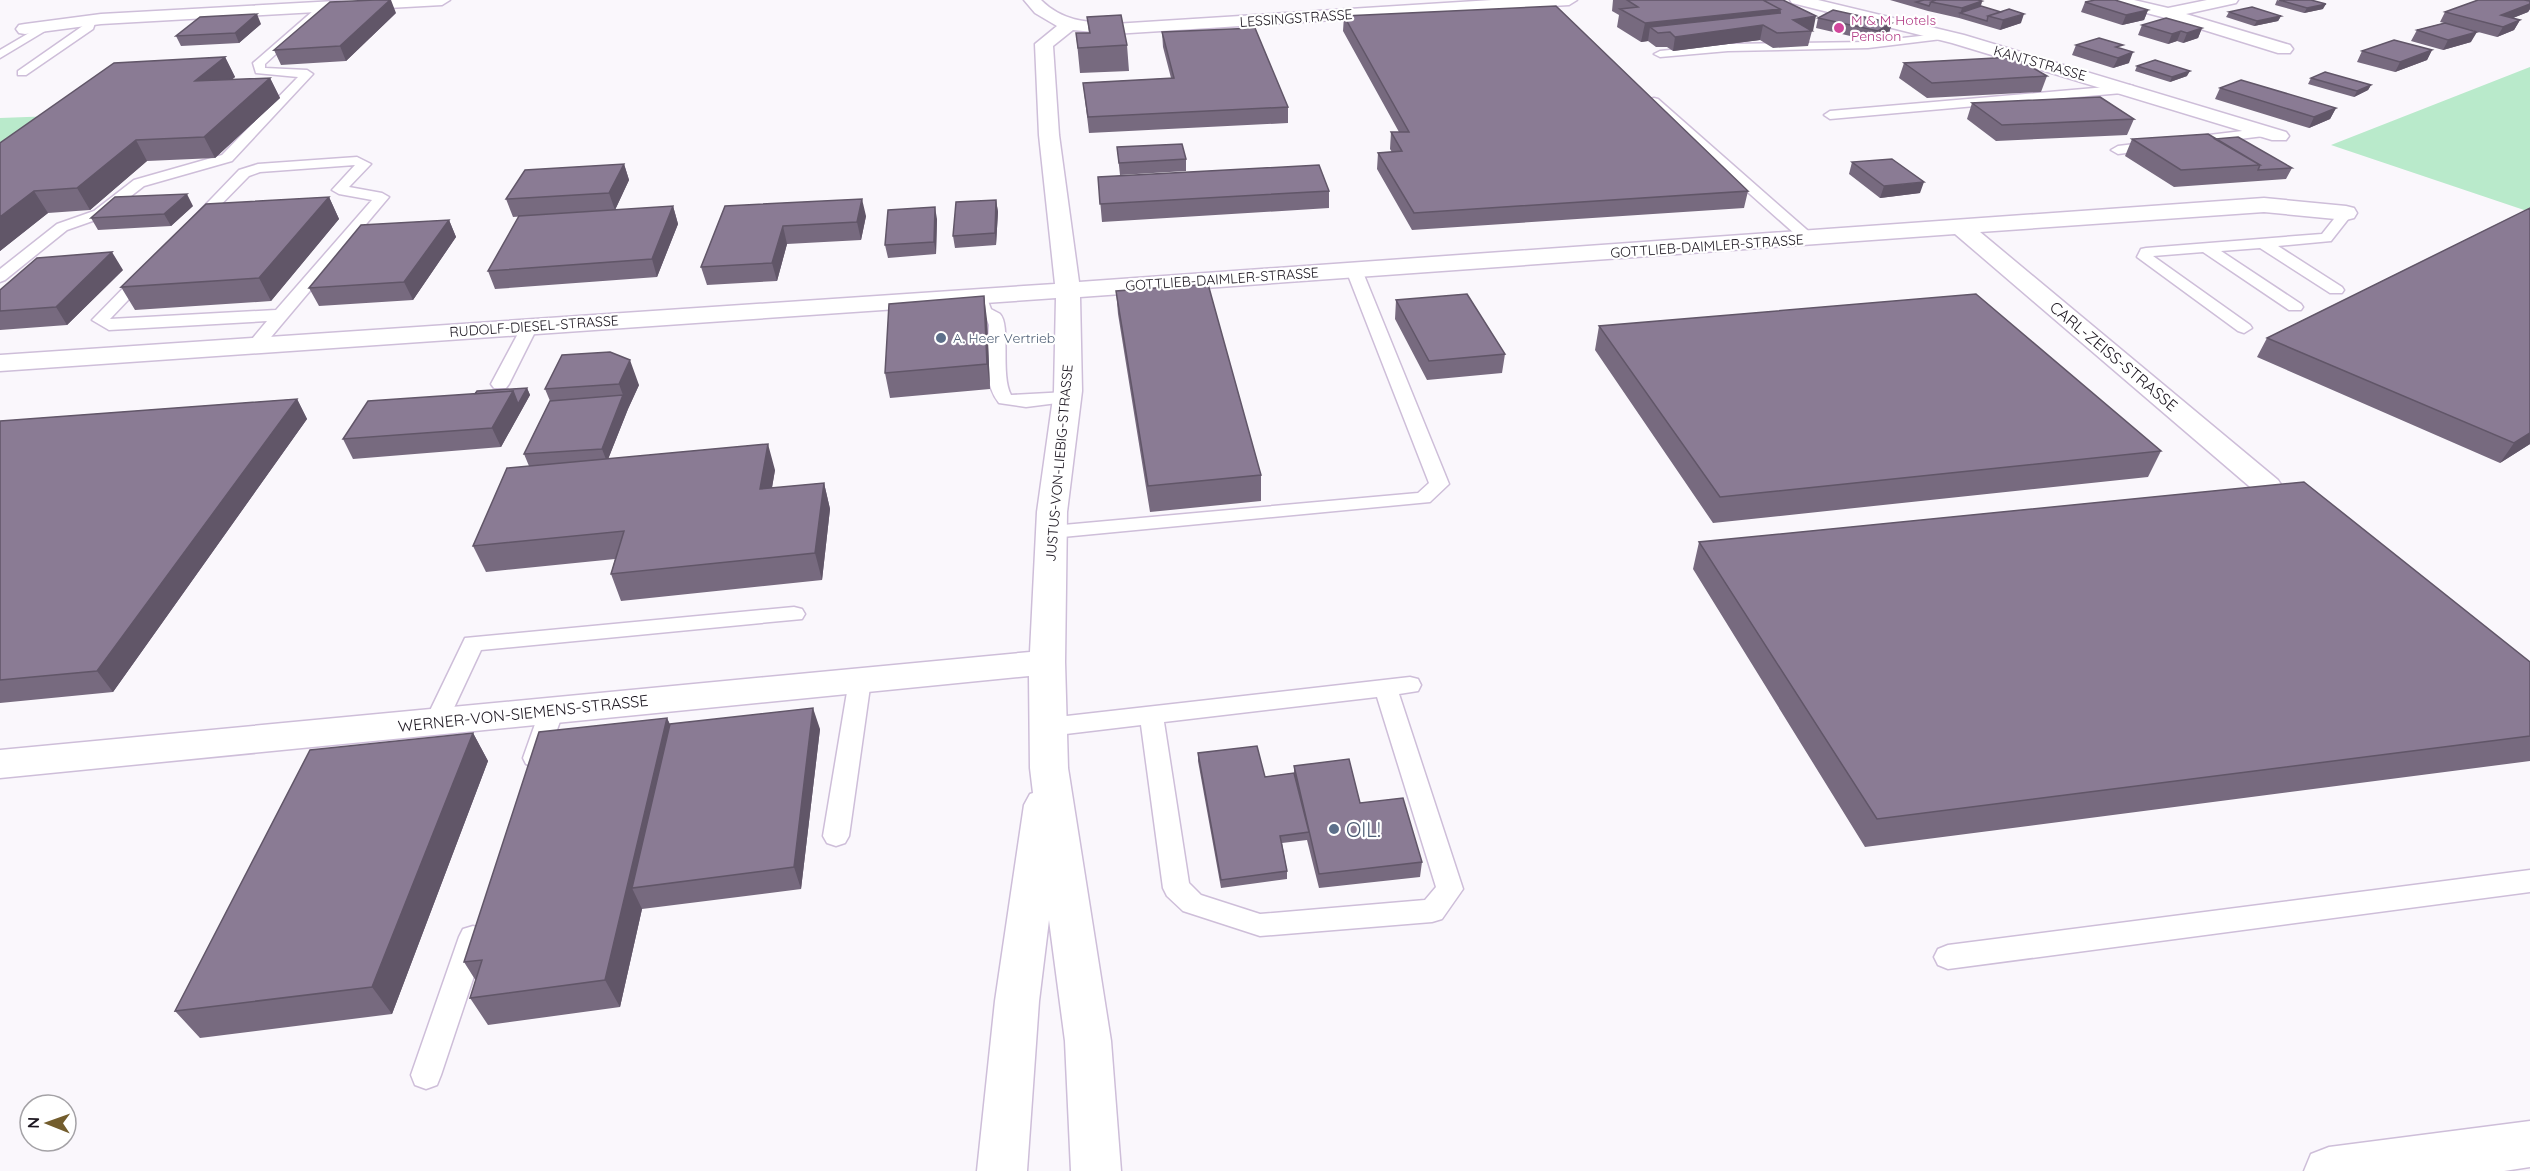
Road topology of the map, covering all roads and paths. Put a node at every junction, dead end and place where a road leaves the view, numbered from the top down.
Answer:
1 (442, 0) edge
2 (1032, 0) edge
3 (1798, 0) edge
4 (2114, 0) edge
5 (2229, 0) edge
6 (400, 1) edge
7 (1558, 4) edge
8 (321, 7) junction
9 (2168, 13) junction
10 (91, 20) junction
11 (46, 26) junction
12 (1068, 26) junction
13 (25, 29) dead end
14 (1946, 36) junction
15 (2284, 49) dead end
16 (1660, 54) edge
17 (0, 56) edge
18 (22, 73) dead end
19 (2129, 89) junction
20 (1643, 92) edge
21 (1830, 115) dead end
22 (2273, 134) joint
23 (2118, 150) dead end
24 (2346, 213) joint
25 (1960, 227) junction
26 (180, 238) edge
27 (1809, 239) junction
28 (2263, 243) junction
29 (2206, 247) junction
30 (156, 263) edge
31 (1354, 270) junction
32 (0, 277) edge
33 (1068, 290) junction
34 (2336, 290) dead end
35 (979, 296) junction
36 (2295, 307) dead end
37 (280, 315) junction
38 (530, 326) junction
39 (2244, 328) dead end
40 (255, 345) junction
41 (0, 363) edge
42 (500, 384) dead end
43 (1067, 397) junction
44 (2276, 490) edge
45 (1052, 532) junction
46 (794, 614) dead end
47 (1047, 662) junction
48 (860, 680) junction
49 (552, 710) junction
50 (1151, 715) junction
51 (437, 722) junction
52 (1049, 747) junction
53 (0, 764) edge
54 (529, 776) edge
55 (836, 836) dead end
56 (2530, 881) edge
57 (483, 909) edge
58 (1948, 957) dead end
59 (426, 1075) dead end
60 (2530, 1144) edge
61 (1002, 1171) edge
62 (1096, 1171) edge
63 (2329, 1171) edge

1 - 6 street
2 - 12 street, LESSINGSTRASSE
3 - 14 street, KANTSTRASSE
4 - 9 street
5 - 9 street
6 - 8 street
7 - 12 street, LESSINGSTRASSE
8 - 10 street
8 - 32 lane
9 - 15 street
10 - 11 street
10 - 18 lane
11 - 13 street
11 - 17 lane
12 - 33 street, JUSTUS-VON-LIEBIG-STRASSE
14 - 16 lane
14 - 19 street, KANTSTRASSE
19 - 21 lane
19 - 22 street, KANTSTRASSE
20 - 27 lane
22 - 23 lane
24 - 25 street, GOTTLIEB-DAIMLER-STRASSE
24 - 28 lane
25 - 27 street, GOTTLIEB-DAIMLER-STRASSE
25 - 44 street, CARL-ZEISS-STRASSE
26 - 37 lane
27 - 31 street, GOTTLIEB-DAIMLER-STRASSE
28 - 29 lane
28 - 34 lane
29 - 36 lane
29 - 39 lane
30 - 37 lane
31 - 33 street, GOTTLIEB-DAIMLER-STRASSE
31 - 45 lane
33 - 35 street, RUDOLF-DIESEL-STRASSE
33 - 43 street, JUSTUS-VON-LIEBIG-STRASSE
35 - 38 street, RUDOLF-DIESEL-STRASSE
35 - 43 lane
37 - 40 lane
38 - 40 street, RUDOLF-DIESEL-STRASSE
38 - 42 lane
40 - 41 street, RUDOLF-DIESEL-STRASSE
43 - 45 street, JUSTUS-VON-LIEBIG-STRASSE
45 - 47 street, JUSTUS-VON-LIEBIG-STRASSE
46 - 51 lane
47 - 48 street, WERNER-VON-SIEMENS-STRASSE
47 - 52 street, JUSTUS-VON-LIEBIG-STRASSE
48 - 49 street, WERNER-VON-SIEMENS-STRASSE
48 - 55 lane
49 - 51 street, WERNER-VON-SIEMENS-STRASSE
49 - 54 lane
50 - 50 lane
50 - 52 lane
51 - 53 street, WERNER-VON-SIEMENS-STRASSE
52 - 61 street
52 - 62 street
56 - 58 lane
57 - 59 lane
60 - 63 street

